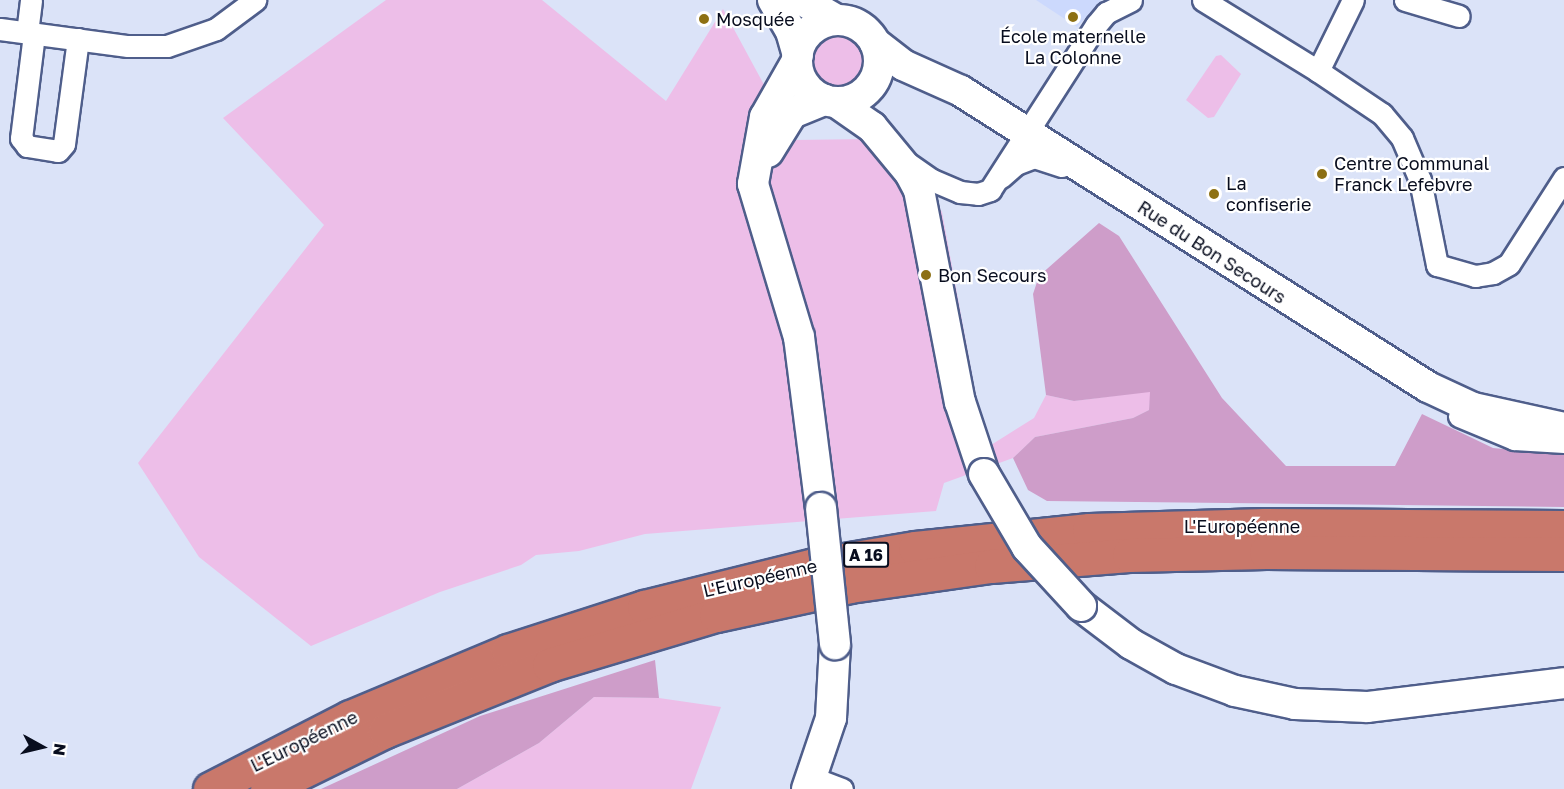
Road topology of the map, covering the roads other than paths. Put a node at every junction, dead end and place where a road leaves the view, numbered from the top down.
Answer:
1 (31, 0) edge
2 (255, 0) edge
3 (773, 0) edge
4 (802, 0) edge
5 (1131, 0) edge
6 (1203, 0) edge
7 (1353, 0) edge
8 (1405, 0) edge
9 (1459, 16) dead end
10 (836, 20) junction
11 (0, 29) edge
12 (30, 33) junction
13 (78, 39) junction
14 (875, 43) junction
15 (797, 58) junction
16 (1318, 71) junction
17 (830, 101) junction
18 (1027, 133) junction
19 (894, 152) junction
20 (1001, 177) junction
21 (1564, 178) edge
22 (771, 244) junction
23 (1564, 428) edge
24 (1564, 442) edge
25 (1564, 527) edge
26 (1564, 554) edge
27 (1564, 683) edge
28 (810, 783) edge
29 (210, 789) edge
30 (267, 789) edge
31 (842, 789) edge

1 - 12 street
2 - 13 street
3 - 15 main road
4 - 10 main road
5 - 18 street
6 - 16 street
7 - 16 street
8 - 9 street
10 - 14 main road
10 - 15 main road
11 - 12 street
12 - 13 street
12 - 13 street
14 - 17 main road
14 - 18 main road, Rue du Bon Secours
15 - 17 main road
15 - 22 main road
16 - 21 street
17 - 19 main road
17 - 22 main road
18 - 20 street
18 - 23 main road, Rue du Bon Secours
19 - 20 street, Rue du Bon Secours
19 - 27 main road, bridge
20 - 24 street, Rue du Bon Secours
22 - 28 main road, bridge
25 - 29 highway, L'Européenne / A 16
26 - 30 highway, L'Européenne / A 16
28 - 31 street

